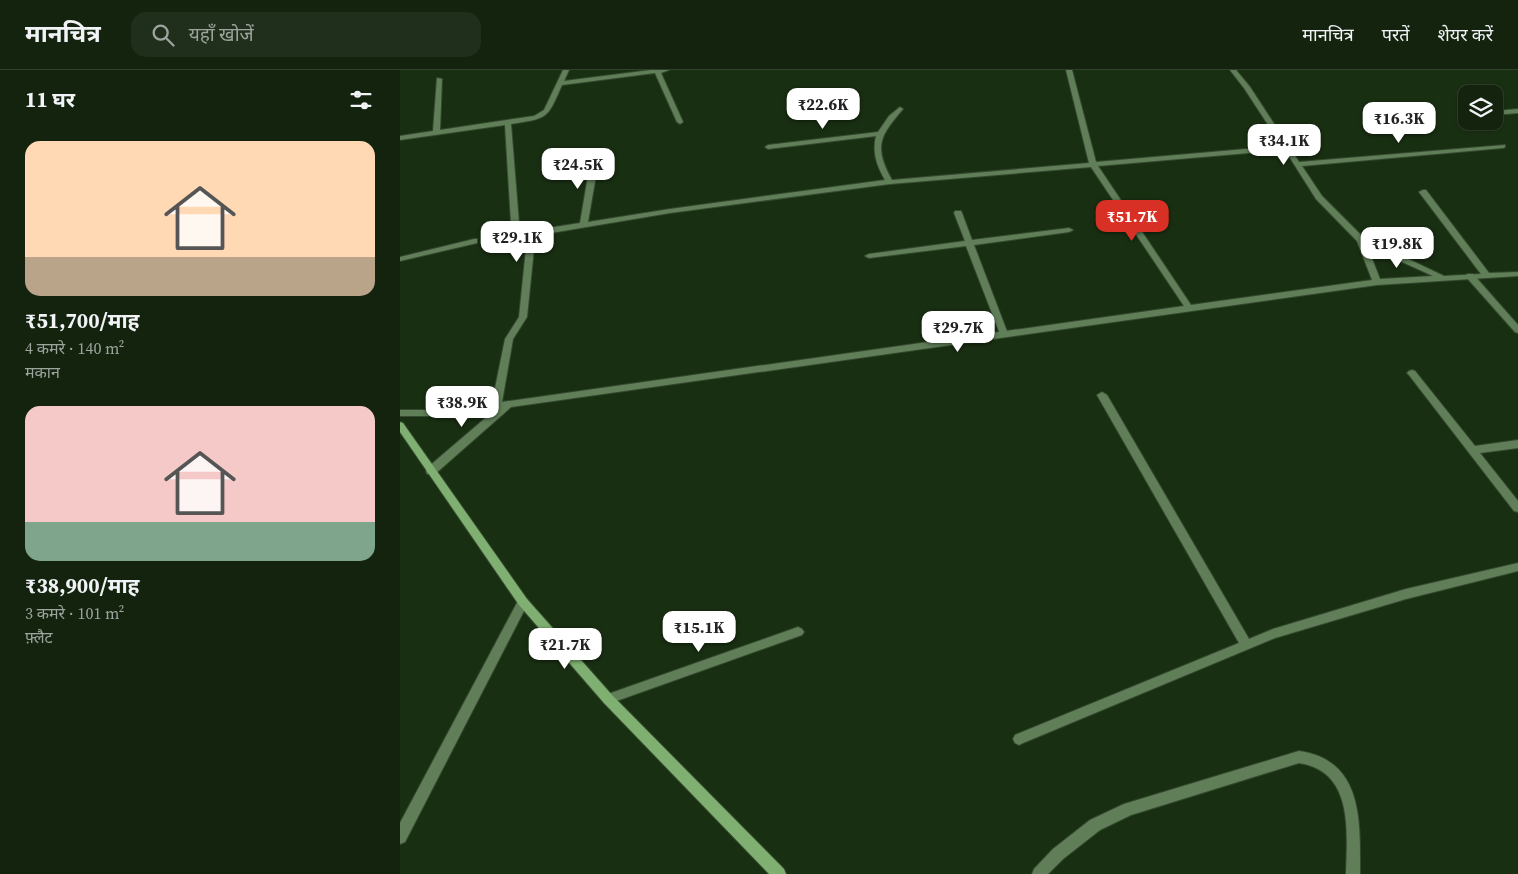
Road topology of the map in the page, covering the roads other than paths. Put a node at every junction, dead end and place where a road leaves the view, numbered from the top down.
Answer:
1 (566, 70) edge
2 (666, 70) edge
3 (1069, 70) edge
4 (1233, 70) edge
5 (657, 71) edge
6 (439, 78) dead end
7 (560, 84) junction
8 (900, 109) dead end
9 (1518, 111) edge
10 (1503, 112) edge
11 (680, 122) dead end
12 (508, 123) junction
13 (436, 133) junction
14 (879, 134) junction
15 (400, 138) edge
16 (1503, 146) dead end
17 (768, 147) dead end
18 (1285, 148) junction
19 (595, 158) dead end
20 (1093, 164) junction
21 (1296, 164) junction
22 (890, 182) junction
23 (1423, 192) dead end
24 (958, 213) dead end
25 (584, 225) junction
26 (1069, 230) dead end
27 (528, 234) junction
28 (1361, 240) junction
29 (474, 241) dead end
30 (969, 243) junction
31 (870, 256) dead end
32 (400, 259) edge
33 (1518, 274) edge
34 (1470, 276) junction
35 (1487, 276) junction
36 (1442, 278) junction
37 (1377, 282) junction
38 (1189, 308) junction
39 (1518, 330) edge
40 (1004, 334) junction
41 (1412, 373) dead end
42 (1102, 394) dead end
43 (508, 404) junction
44 (496, 406) junction
45 (400, 414) edge
46 (400, 425) edge
47 (1518, 444) edge
48 (1473, 450) junction
49 (432, 471) junction
50 (1518, 508) edge
51 (1518, 567) edge
52 (522, 602) junction
53 (798, 632) dead end
54 (1246, 645) junction
55 (608, 699) junction
56 (1019, 739) dead end
57 (400, 837) edge
58 (779, 874) edge
59 (1039, 874) edge
60 (1353, 874) edge

1 - 7 street
2 - 5 street
3 - 20 street
4 - 18 street
5 - 7 street
5 - 11 street
6 - 13 street
7 - 12 street
8 - 14 street
9 - 10 street
12 - 13 street
12 - 27 street
13 - 15 street
14 - 17 street
14 - 22 street
16 - 21 street
18 - 20 street
18 - 21 street
19 - 25 street
20 - 22 street
20 - 38 street
21 - 28 street
22 - 25 street
23 - 35 street
24 - 30 street
25 - 27 street
26 - 30 street
27 - 44 street
28 - 36 street
28 - 37 street
29 - 32 street
30 - 31 street
30 - 40 street
33 - 35 street
34 - 35 street
34 - 36 street
34 - 39 street
36 - 37 street
37 - 38 street
38 - 40 street
40 - 43 street
41 - 48 street
42 - 54 street
43 - 44 street
43 - 49 street
44 - 45 street
46 - 49 street
47 - 48 street
48 - 50 street
49 - 52 street
51 - 54 street
52 - 55 street
52 - 57 street
53 - 55 street
54 - 56 street
55 - 58 street
59 - 60 street

